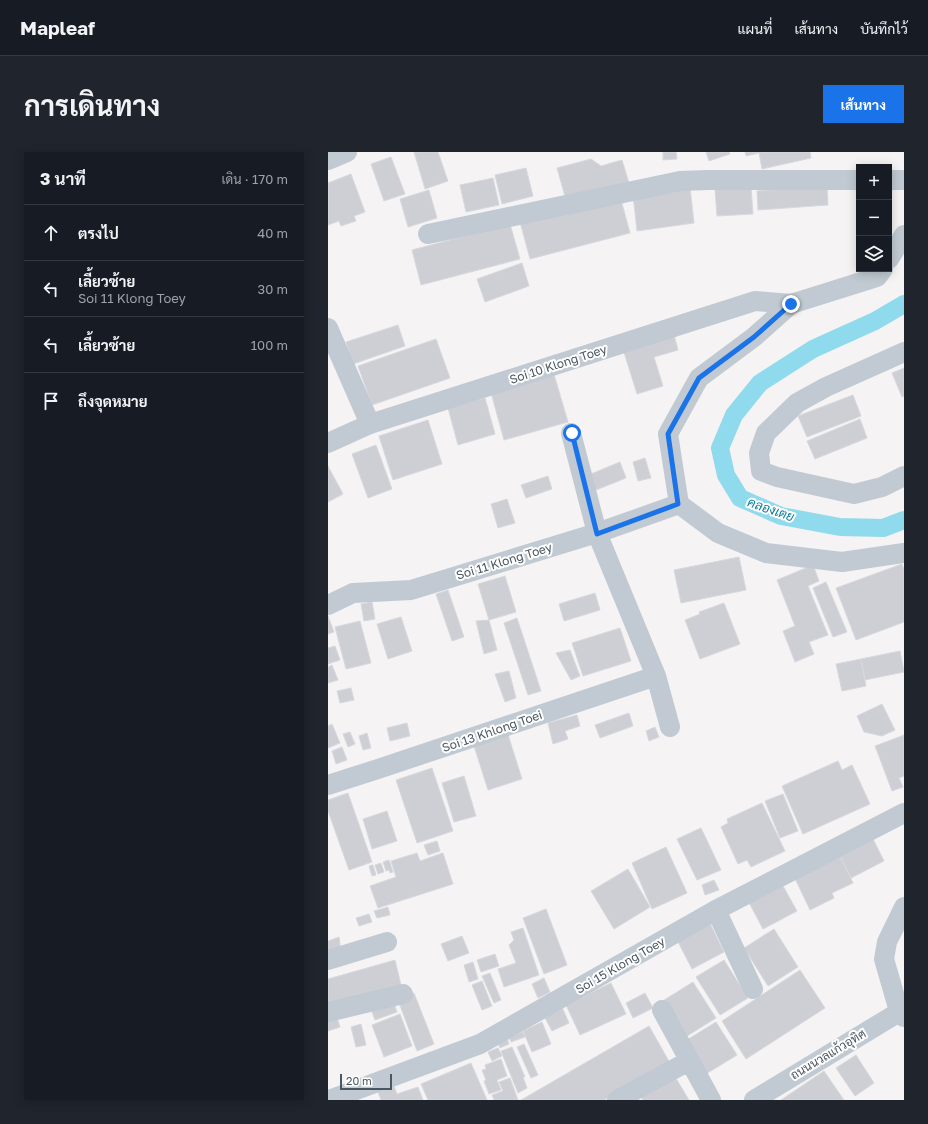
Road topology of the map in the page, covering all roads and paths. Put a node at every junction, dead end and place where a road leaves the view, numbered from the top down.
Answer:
1 (347, 152) edge
2 (328, 160) edge
3 (856, 180) edge
4 (892, 180) edge
5 (904, 180) edge
6 (428, 234) dead end
7 (904, 235) edge
8 (892, 254) edge
9 (881, 272) edge
10 (791, 304) junction
11 (328, 328) edge
12 (904, 352) edge
13 (370, 424) junction
14 (572, 433) dead end
15 (328, 443) edge
16 (904, 476) edge
17 (678, 504) junction
18 (597, 534) junction
19 (904, 553) edge
20 (328, 605) edge
21 (656, 676) junction
22 (670, 727) dead end
23 (328, 785) edge
24 (904, 813) edge
25 (904, 907) edge
26 (716, 910) junction
27 (388, 942) dead end
28 (328, 960) edge
29 (753, 990) dead end
30 (403, 994) dead end
31 (662, 1010) dead end
32 (328, 1012) edge
33 (902, 1013) edge
34 (689, 1060) junction
35 (329, 1100) edge
36 (617, 1100) edge
37 (711, 1100) edge
38 (754, 1100) edge

1 - 2 street
3 - 6 street
4 - 5 street
7 - 8 street
9 - 10 street
10 - 13 street, Soi 10 Klong Toey
10 - 17 street
11 - 13 street
12 - 16 street
13 - 15 street, Soi 10 Klong Toey
14 - 18 street
17 - 18 street, Soi 11 Klong Toey
17 - 19 street
18 - 20 street, Soi 11 Klong Toey
18 - 21 street
21 - 22 street
21 - 23 street, Soi 13 Khlong Toei
24 - 26 street, Soi 15 Klong Toey
25 - 33 street
26 - 29 street
26 - 35 street, Soi 15 Klong Toey
27 - 28 street
30 - 32 street
31 - 34 street
33 - 38 street, ถนนนวลแก้วอุทิศ
34 - 36 street
34 - 37 street

